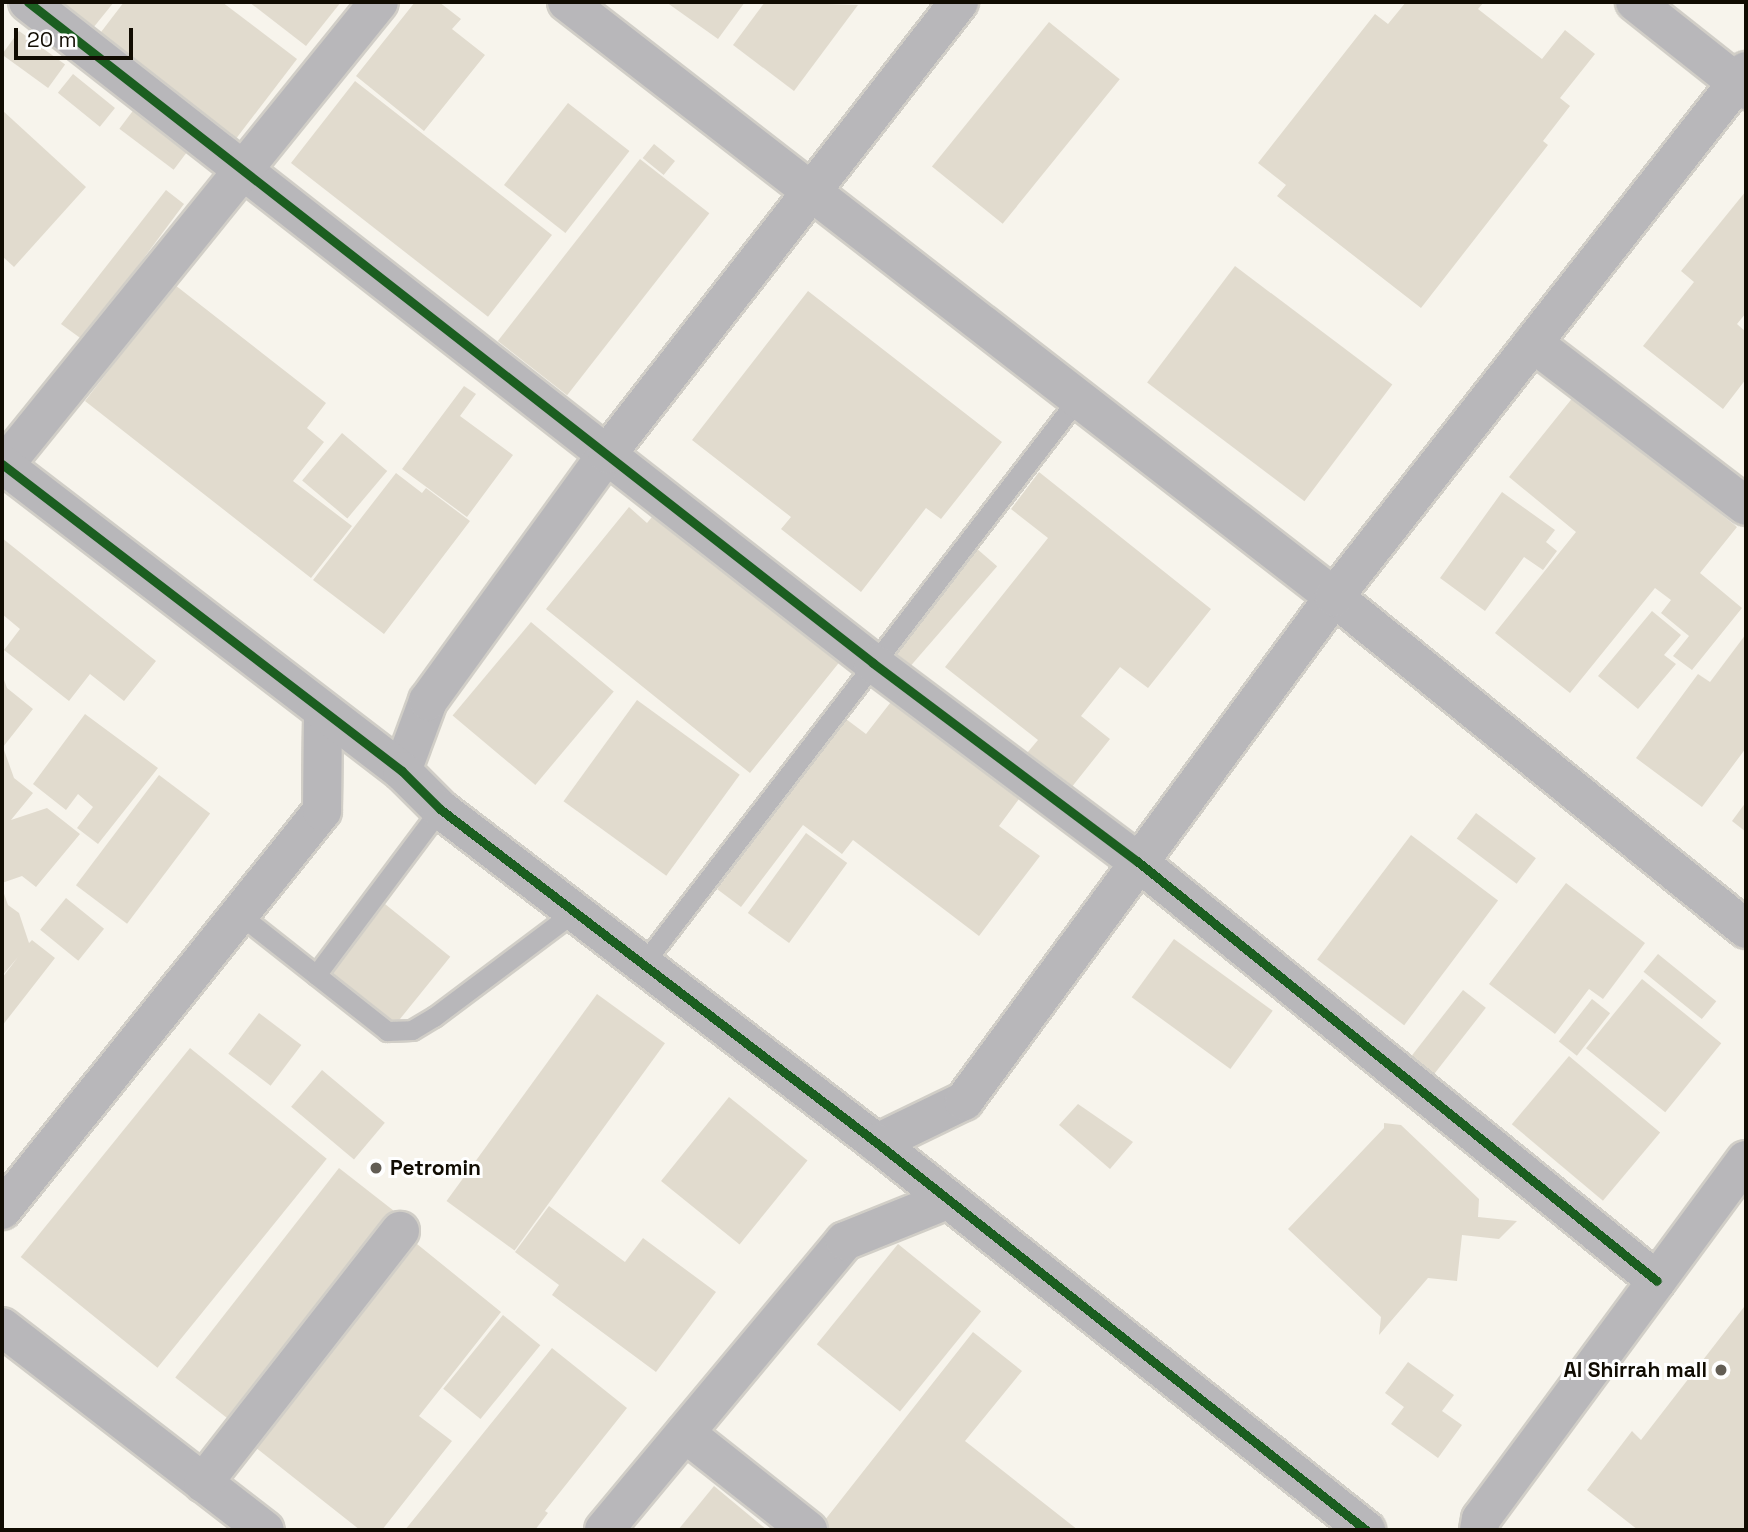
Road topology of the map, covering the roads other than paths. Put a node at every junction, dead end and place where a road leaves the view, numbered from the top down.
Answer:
1 (28, 2) edge
2 (379, 2) edge
3 (567, 2) edge
4 (959, 2) edge
5 (1635, 2) edge
6 (1743, 81) edge
7 (247, 169) junction
8 (812, 190) junction
9 (1533, 343) junction
10 (1079, 397) junction
11 (607, 454) junction
12 (2, 466) edge
13 (1746, 506) edge
14 (1334, 597) junction
15 (873, 663) junction
16 (323, 713) junction
17 (402, 771) junction
18 (440, 809) junction
19 (1137, 861) junction
20 (575, 911) junction
21 (239, 914) junction
22 (1746, 929) edge
23 (643, 964) junction
24 (316, 975) junction
25 (877, 1143) junction
26 (1746, 1160) edge
27 (947, 1200) junction
28 (2, 1210) edge
29 (400, 1231) dead end
30 (1657, 1281) junction
31 (2, 1326) edge
32 (685, 1433) junction
33 (203, 1483) junction
34 (265, 1530) edge
35 (604, 1530) edge
36 (808, 1530) edge
37 (1366, 1530) edge
38 (1479, 1530) edge

1 - 7 street
2 - 7 street
3 - 8 street
4 - 8 street
5 - 6 street
6 - 9 street
7 - 11 street
7 - 12 street
8 - 10 street
8 - 11 street
9 - 13 street
9 - 14 street
10 - 14 street
10 - 15 lane
11 - 15 street
11 - 17 street
12 - 16 street
14 - 19 street
14 - 22 street
15 - 19 street
15 - 23 lane
16 - 17 street
16 - 21 street
17 - 18 street
18 - 20 street
18 - 24 lane
19 - 25 street
19 - 30 street
20 - 23 street
20 - 24 lane
21 - 24 lane
21 - 28 street
23 - 25 street
25 - 27 street
26 - 30 street
27 - 32 street
27 - 37 street
29 - 33 street
30 - 38 street
31 - 33 street
32 - 35 street
32 - 36 street
33 - 34 street

